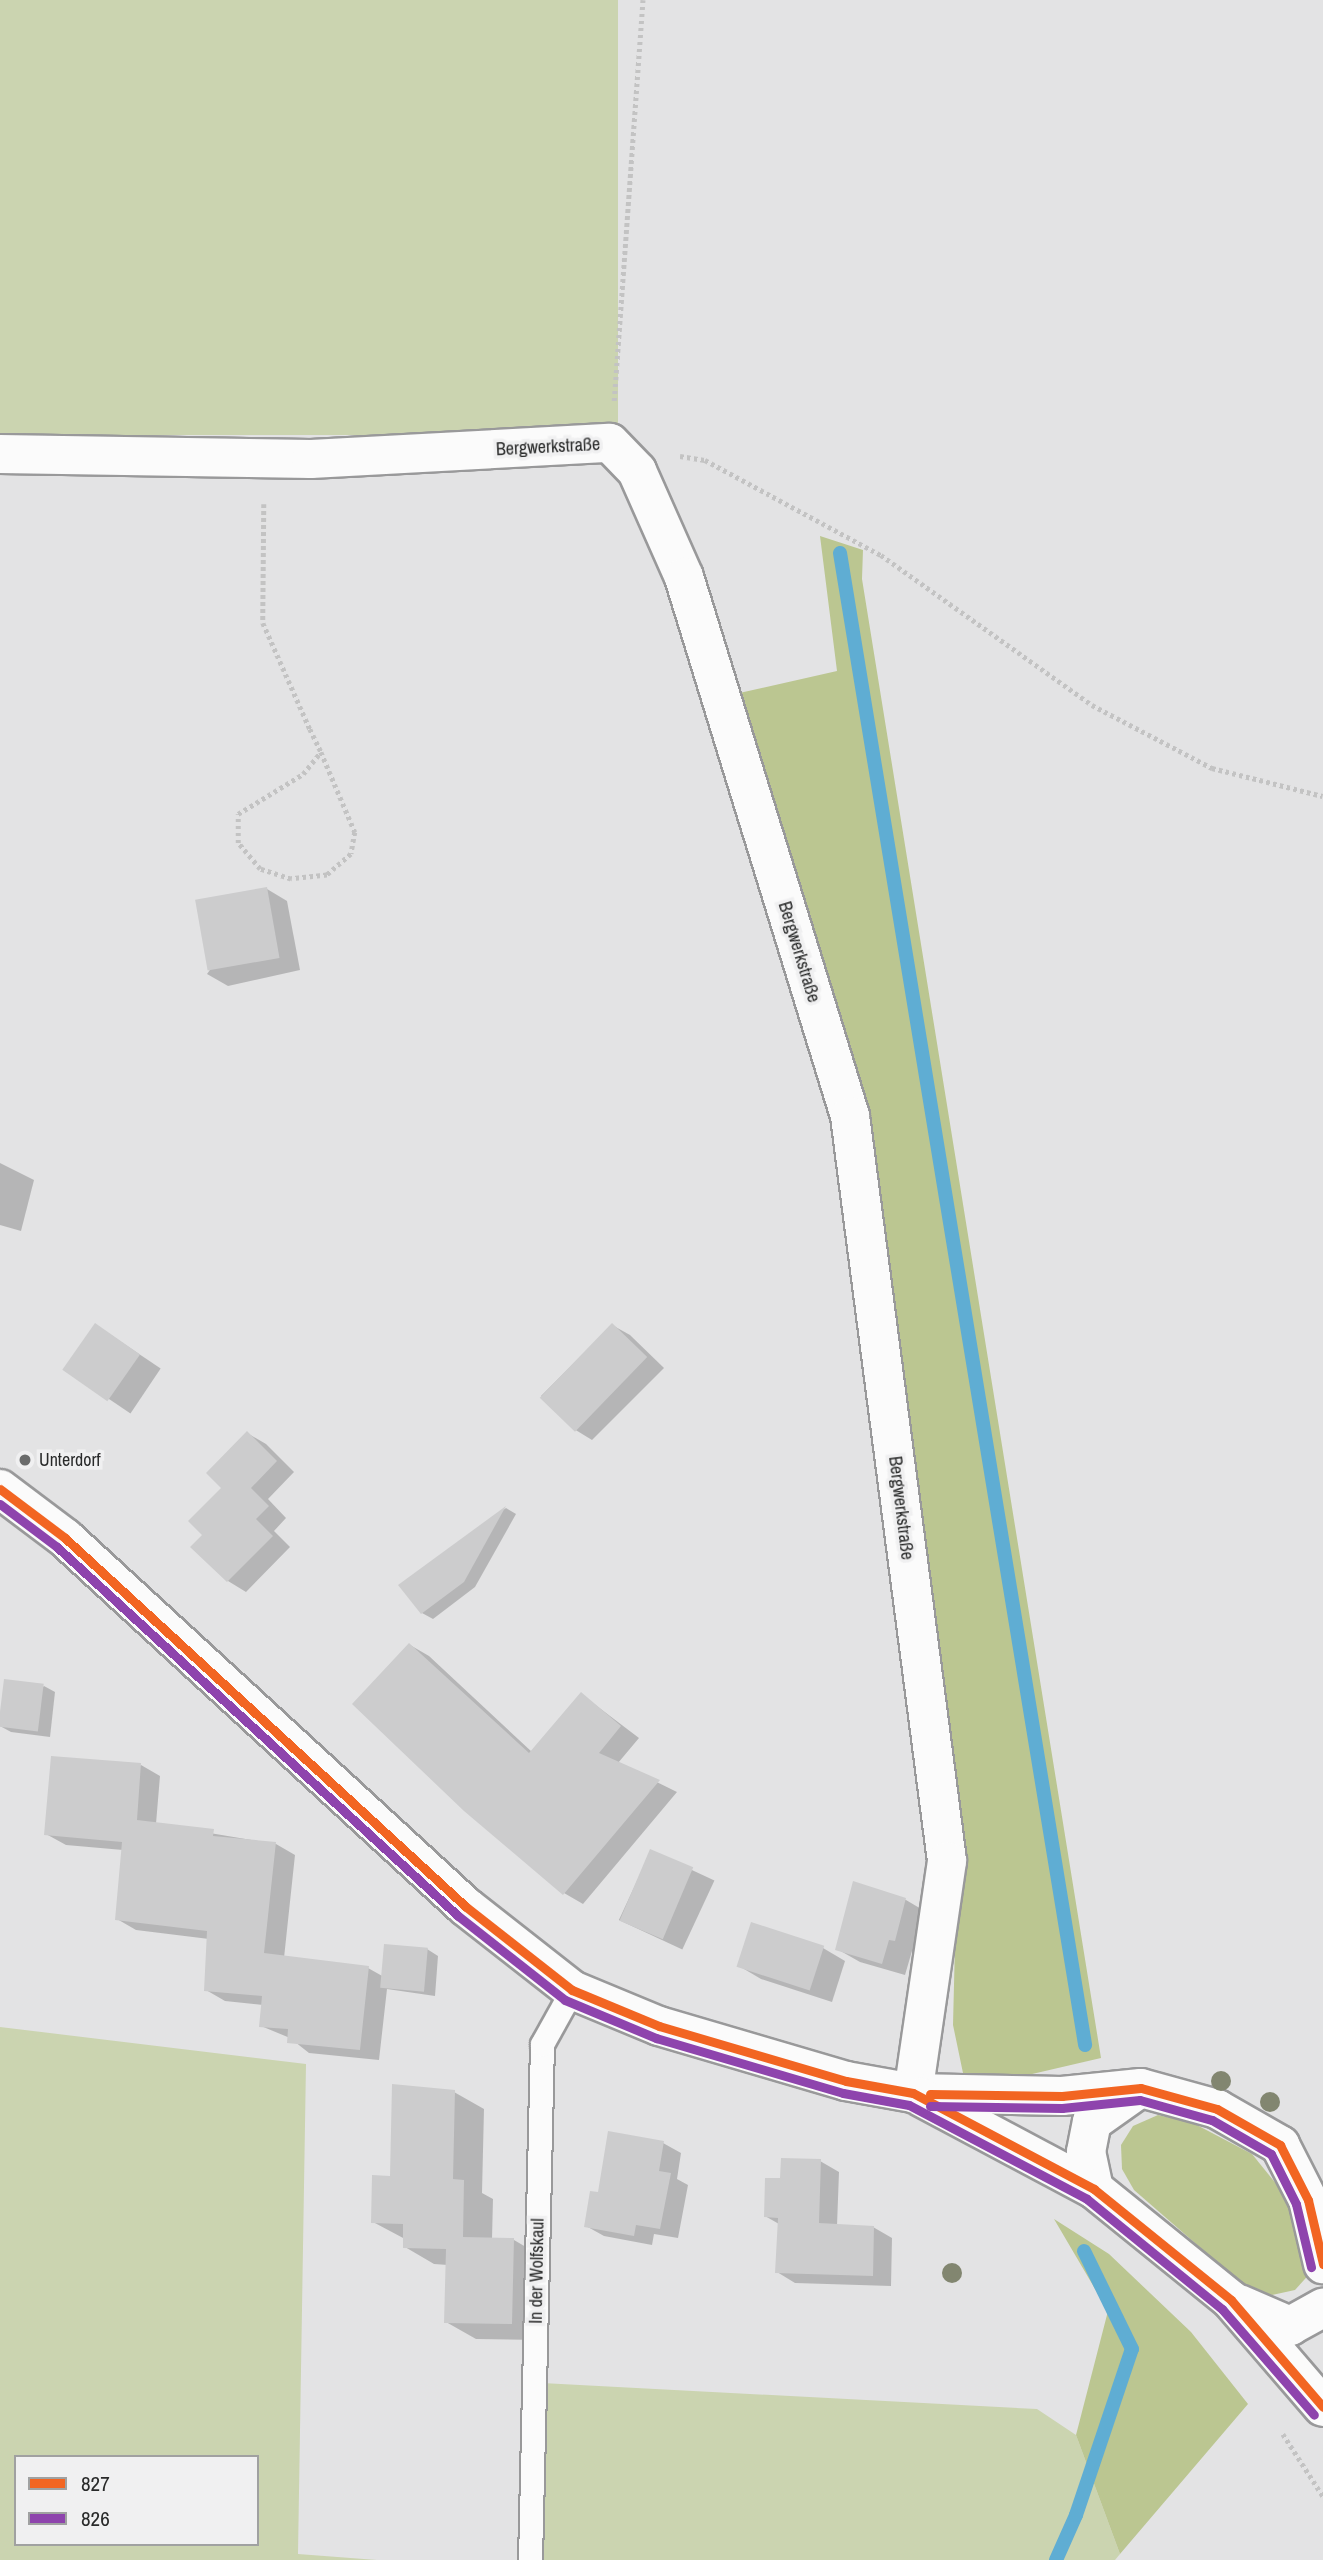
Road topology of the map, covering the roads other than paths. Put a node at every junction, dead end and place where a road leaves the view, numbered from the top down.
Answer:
1 (0, 454) edge
2 (0, 1489) edge
3 (572, 1990) junction
4 (1141, 2088) junction
5 (913, 2093) junction
6 (1094, 2189) junction
7 (1323, 2264) edge
8 (1231, 2300) junction
9 (1323, 2308) edge
10 (1323, 2407) edge
11 (530, 2560) edge

1 - 5 street, Bergwerkstraße
2 - 3 street
3 - 5 street
3 - 11 lane, In der Wolfskaul
4 - 5 street
4 - 6 street
4 - 7 street
5 - 6 street
6 - 8 street
8 - 9 street
8 - 10 street

